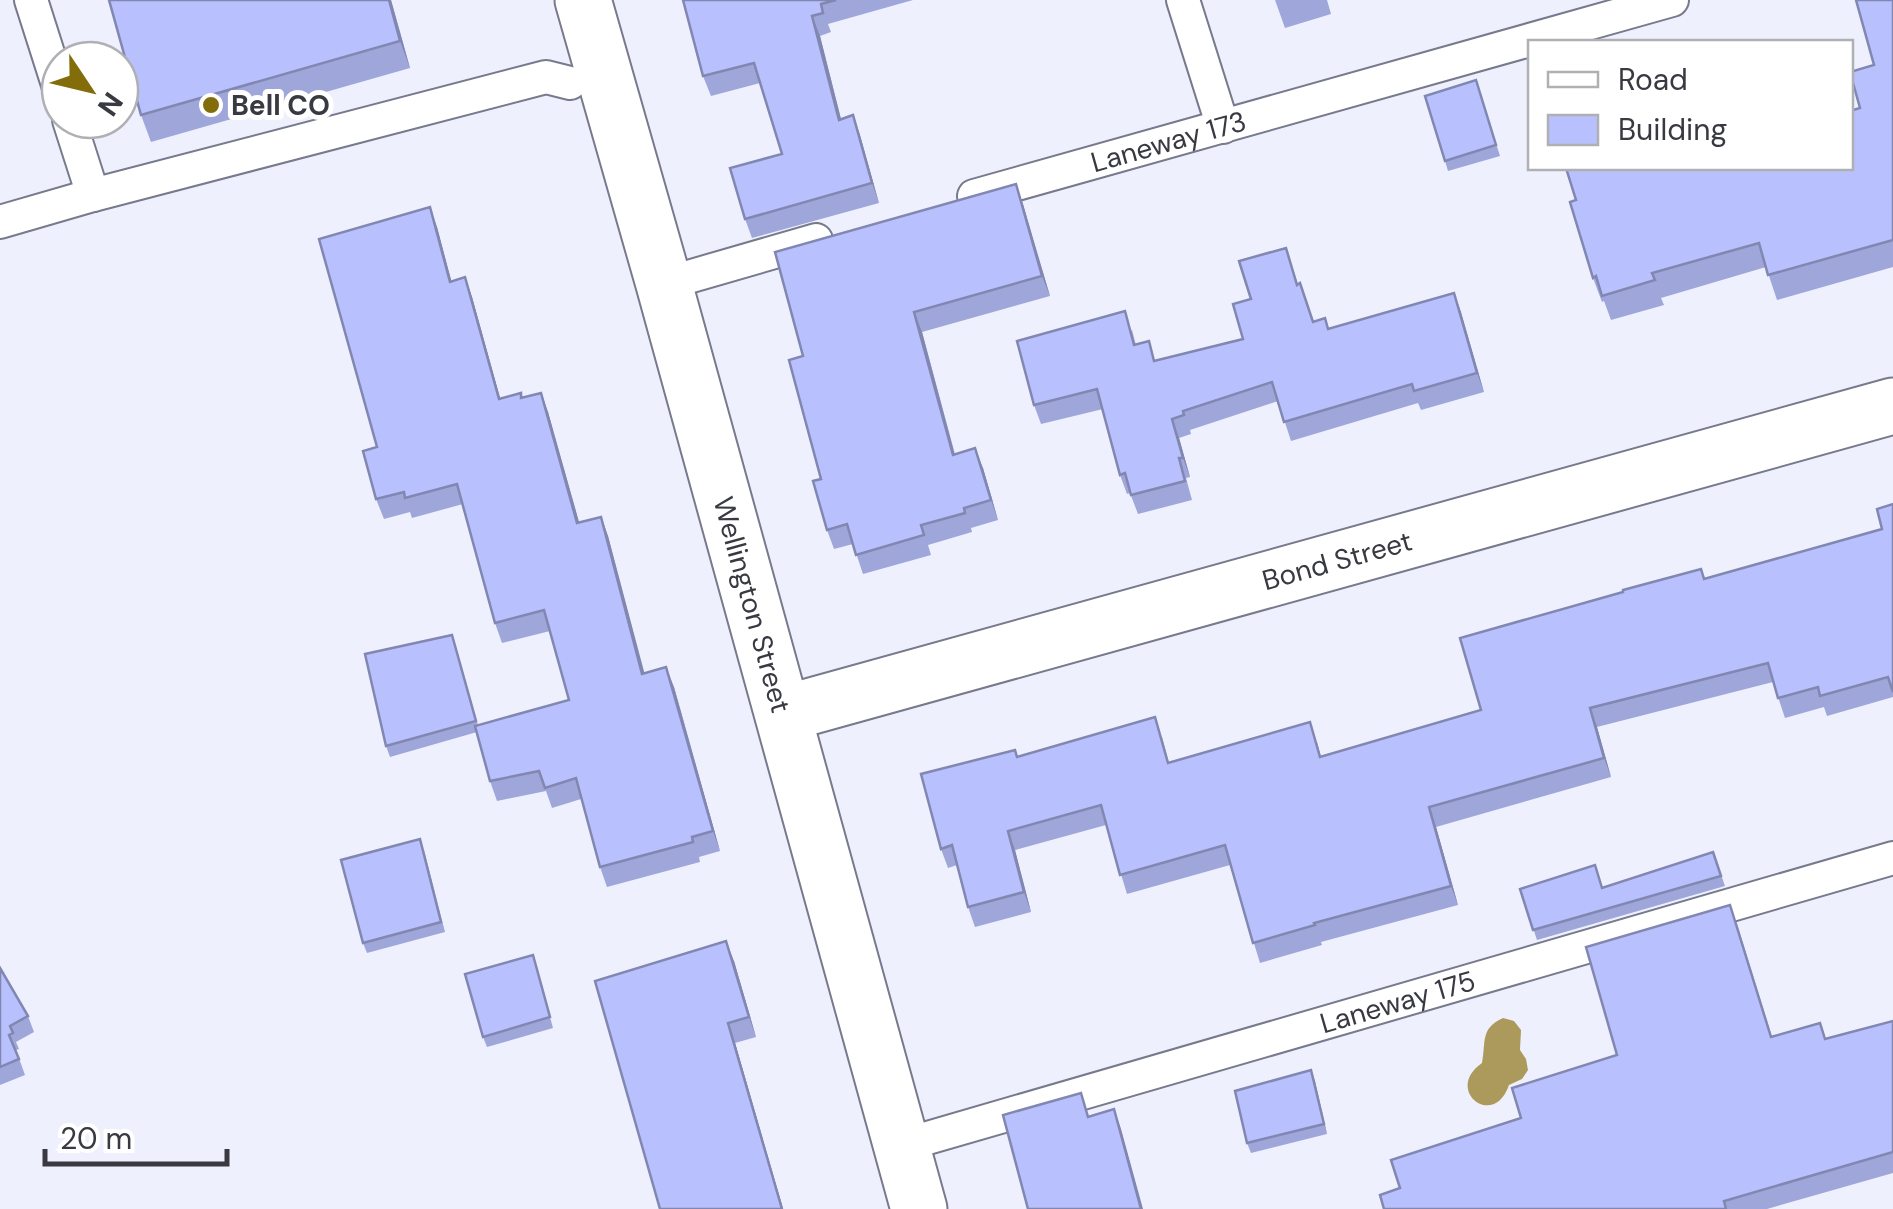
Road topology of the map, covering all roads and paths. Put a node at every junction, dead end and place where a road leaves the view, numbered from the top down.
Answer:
1 (31, 0) edge
2 (583, 0) edge
3 (1183, 0) edge
4 (1672, 0) edge
5 (44, 40) edge
6 (1531, 40) edge
7 (1528, 41) edge
8 (570, 83) dead end
9 (1223, 127) junction
10 (75, 140) edge
11 (93, 194) junction
12 (941, 206) edge
13 (0, 222) edge
14 (847, 232) edge
15 (664, 284) junction
16 (1893, 406) edge
17 (783, 714) junction
18 (1893, 858) edge
19 (900, 1146) junction
20 (919, 1209) edge

1 - 5 lane
2 - 15 street, Wellington Street
3 - 9 lane
4 - 6 lane, Laneway 173
7 - 9 lane, Laneway 173
8 - 11 lane
9 - 12 lane, Laneway 173
10 - 11 lane
11 - 13 lane
14 - 15 lane
15 - 17 street, Wellington Street
16 - 17 street, Bond Street
17 - 19 street, Wellington Street
18 - 19 lane, Laneway 175
19 - 20 street, Wellington Street

